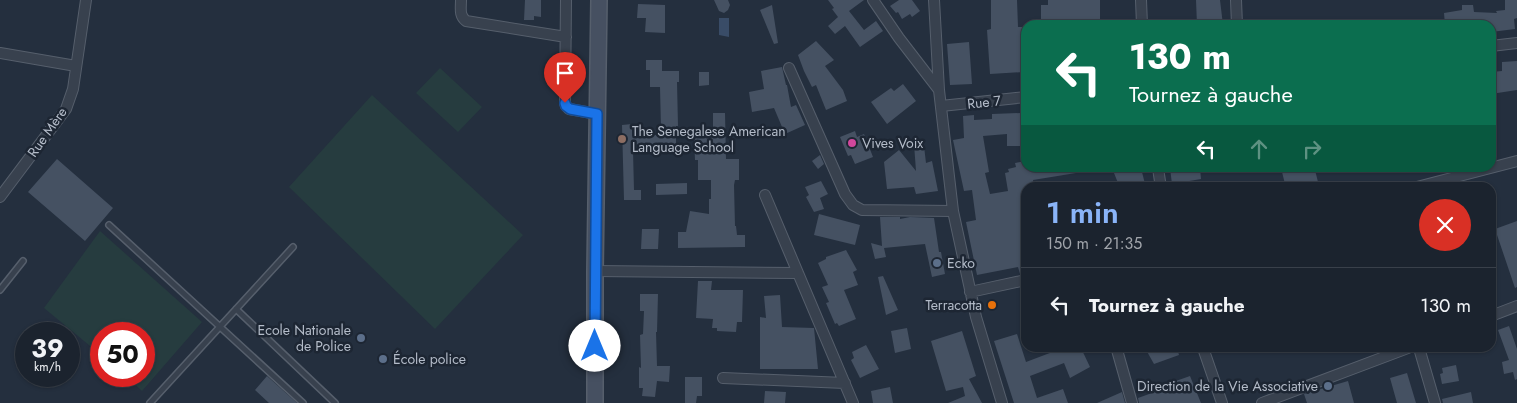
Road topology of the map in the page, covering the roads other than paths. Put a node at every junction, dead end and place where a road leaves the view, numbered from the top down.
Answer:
1 (86, 0) edge
2 (461, 0) edge
3 (566, 0) edge
4 (598, 0) edge
5 (872, 0) edge
6 (934, 0) edge
7 (1141, 0) edge
8 (1236, 0) edge
9 (1142, 20) edge
10 (1237, 20) edge
11 (566, 37) junction
12 (1517, 43) edge
13 (1496, 45) edge
14 (0, 53) edge
15 (76, 66) junction
16 (789, 68) dead end
17 (939, 90) junction
18 (1021, 98) edge
19 (941, 106) junction
20 (597, 114) junction
21 (1517, 161) edge
22 (1496, 166) edge
23 (1475, 172) edge
24 (1436, 182) edge
25 (765, 195) dead end
26 (0, 197) edge
27 (953, 211) junction
28 (109, 226) dead end
29 (293, 248) dead end
30 (22, 261) dead end
31 (595, 271) junction
32 (798, 273) junction
33 (1021, 281) edge
34 (0, 290) edge
35 (970, 292) junction
36 (1517, 306) edge
37 (236, 309) junction
38 (1496, 314) edge
39 (220, 327) junction
40 (1118, 352) edge
41 (1204, 352) edge
42 (1397, 352) edge
43 (1420, 352) edge
44 (723, 378) dead end
45 (845, 383) junction
46 (150, 403) edge
47 (303, 403) edge
48 (335, 403) edge
49 (595, 403) edge
50 (853, 403) edge
51 (1002, 403) edge
52 (1132, 403) edge
53 (1222, 403) edge
54 (1262, 403) edge
55 (1435, 403) edge

1 - 15 street, Rue Mère
2 - 11 street
3 - 11 street
4 - 20 main road
5 - 17 street
6 - 17 street
7 - 9 street
8 - 10 street
11 - 20 street
12 - 13 street
14 - 15 street
15 - 26 street, Rue Mère
16 - 27 street
17 - 19 street
18 - 19 street, Rue 7
19 - 27 street
20 - 31 main road
21 - 22 street
23 - 24 street
25 - 32 street
27 - 35 street
28 - 39 lane
29 - 37 lane
30 - 34 lane
31 - 32 street
31 - 49 main road
32 - 45 street
33 - 35 street
35 - 51 street
36 - 38 street
37 - 39 lane
37 - 48 lane
39 - 46 lane
39 - 47 lane
40 - 52 street
41 - 53 street
42 - 54 street
43 - 55 street
44 - 45 street
45 - 50 street

